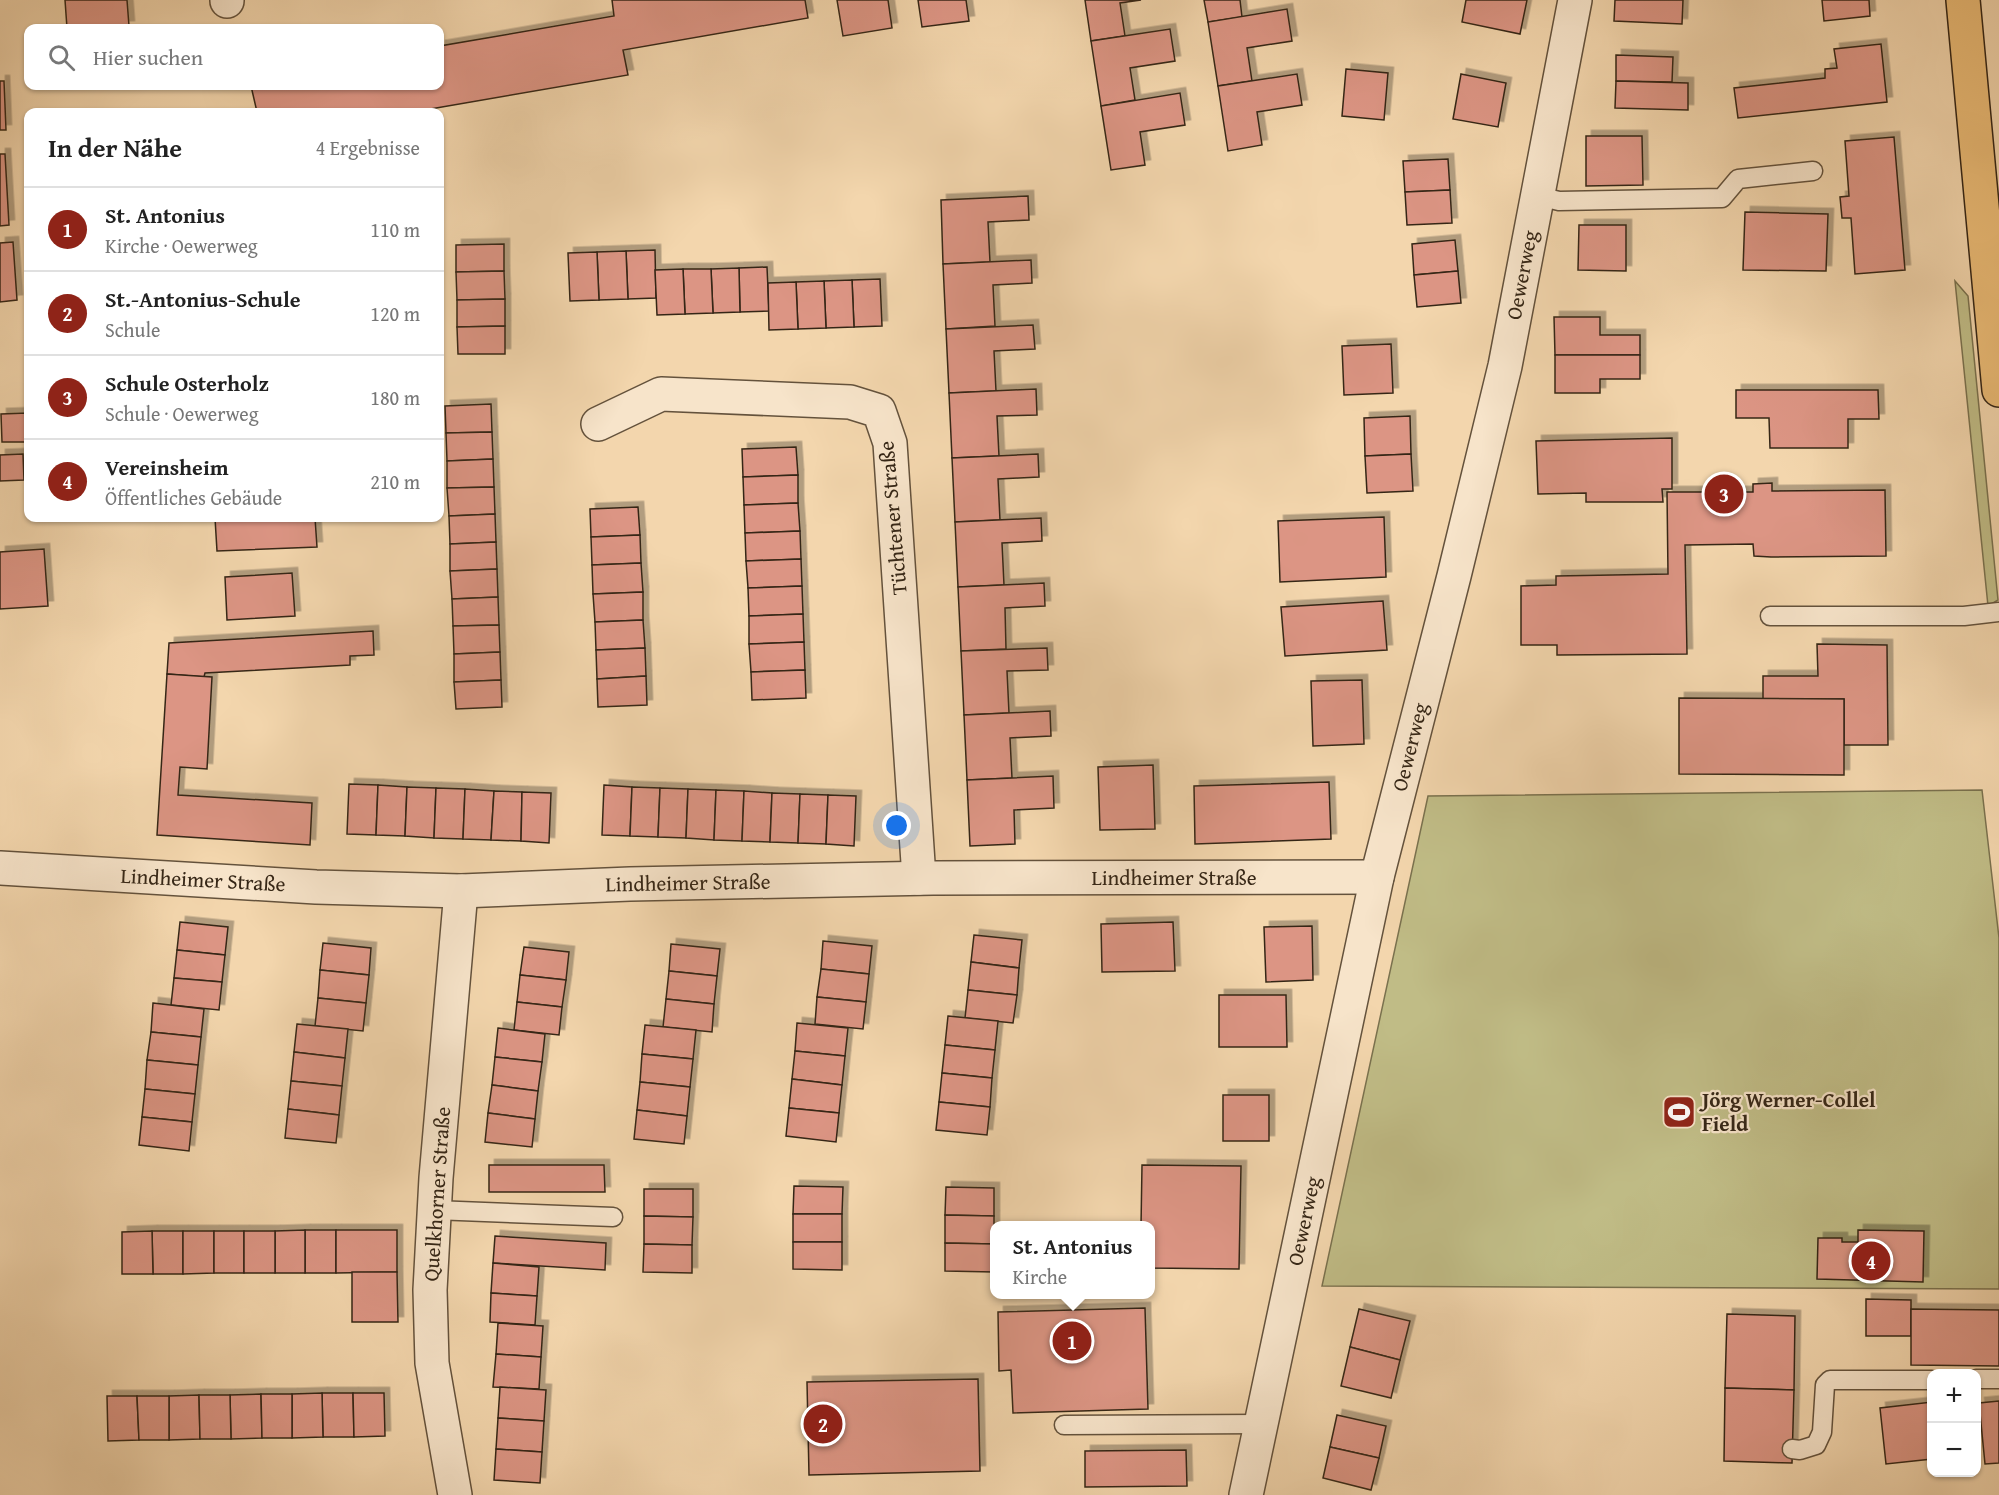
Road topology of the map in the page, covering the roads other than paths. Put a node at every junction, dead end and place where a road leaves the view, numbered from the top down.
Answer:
1 (1575, 0) edge
2 (1963, 0) edge
3 (1813, 171) dead end
4 (1990, 182) edge
5 (1538, 196) junction
6 (1999, 390) edge
7 (598, 424) dead end
8 (1999, 612) edge
9 (1770, 616) dead end
10 (0, 868) edge
11 (919, 878) junction
12 (1377, 878) junction
13 (461, 891) junction
14 (434, 1210) junction
15 (613, 1217) dead end
16 (1981, 1379) edge
17 (1999, 1379) edge
18 (1927, 1380) edge
19 (1261, 1424) junction
20 (1064, 1425) dead end
21 (1792, 1449) dead end
22 (455, 1495) edge
23 (1246, 1495) edge

1 - 5 street, Oewerweg
2 - 4 main road
3 - 5 lane
4 - 6 main road
5 - 12 street, Oewerweg
7 - 11 street, Tüchtener Straße
8 - 9 lane
10 - 13 street, Lindheimer Straße
11 - 12 street, Lindheimer Straße
11 - 13 street, Lindheimer Straße
12 - 19 street, Oewerweg
13 - 14 street, Quelkhorner Straße
14 - 15 lane
14 - 22 street, Quelkhorner Straße
16 - 17 lane
18 - 21 lane
19 - 20 lane
19 - 23 street, Oewerweg

